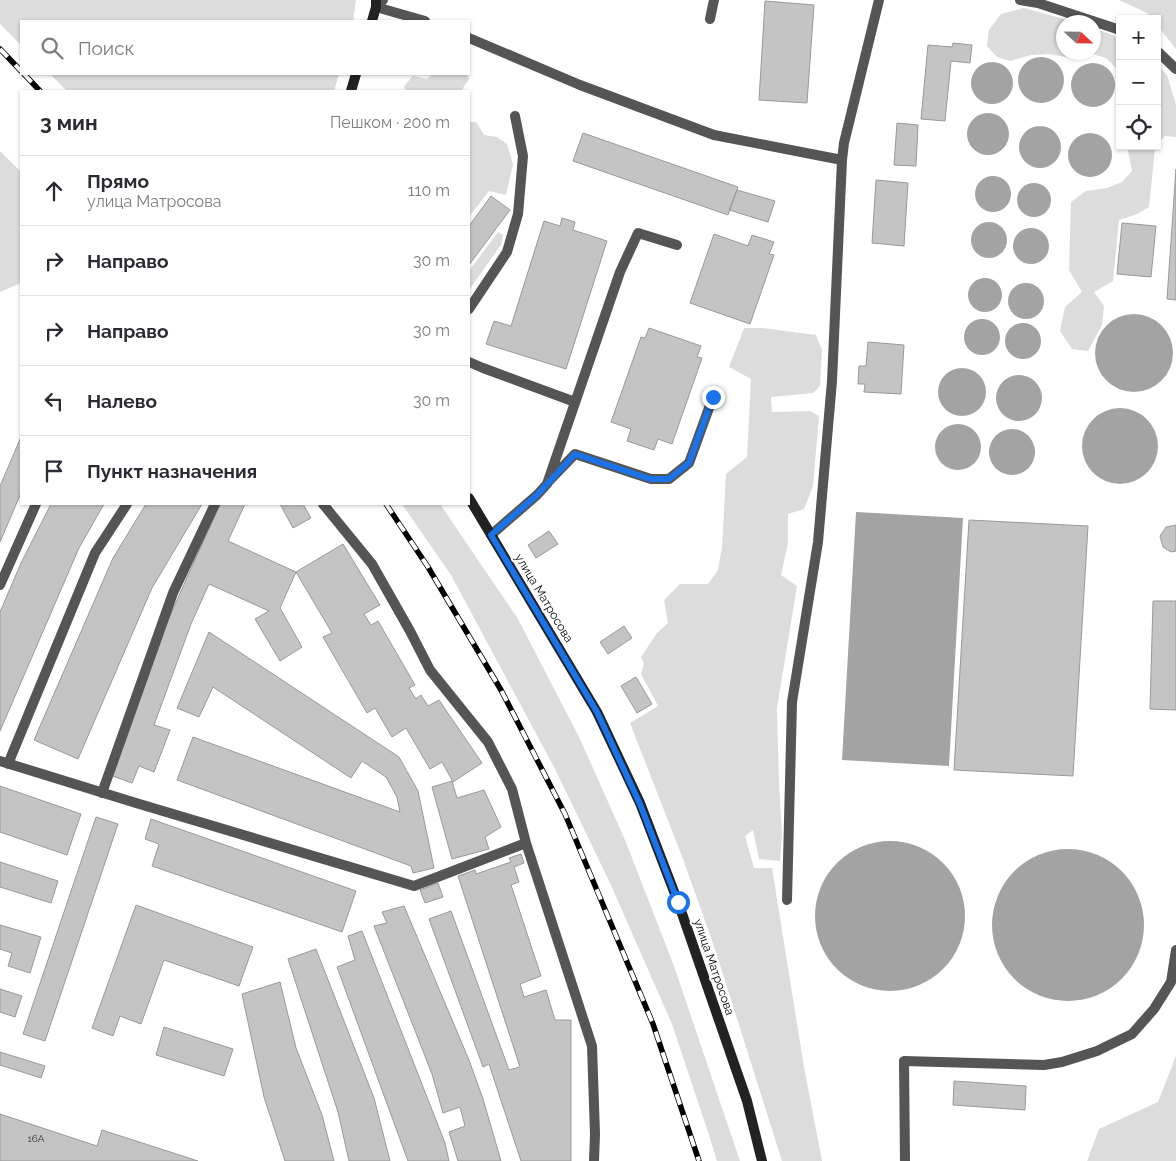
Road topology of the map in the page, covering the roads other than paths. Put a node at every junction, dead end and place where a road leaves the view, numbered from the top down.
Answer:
1 (714, 0) edge
2 (879, 0) edge
3 (1020, 0) edge
4 (378, 2) edge
5 (710, 19) dead end
6 (372, 20) edge
7 (423, 20) edge
8 (1116, 29) edge
9 (470, 38) edge
10 (1161, 55) edge
11 (1176, 69) edge
12 (356, 75) edge
13 (351, 90) edge
14 (515, 116) dead end
15 (842, 160) junction
16 (677, 245) dead end
17 (470, 308) edge
18 (470, 362) edge
19 (713, 397) dead end
20 (575, 402) junction
21 (547, 484) junction
22 (470, 500) edge
23 (36, 505) edge
24 (126, 505) edge
25 (215, 505) edge
26 (324, 505) edge
27 (491, 535) junction
28 (0, 585) edge
29 (4, 762) edge
30 (102, 793) junction
31 (526, 842) junction
32 (788, 900) dead end
33 (1176, 950) edge
34 (594, 1161) edge
35 (762, 1161) edge
36 (905, 1161) edge

1 - 5 lane
2 - 15 lane
3 - 8 lane
4 - 6 main road
4 - 7 lane
9 - 15 lane
10 - 11 lane
12 - 13 main road
14 - 17 lane
15 - 32 lane
16 - 20 lane
18 - 20 lane
19 - 21 lane
20 - 21 lane
21 - 27 lane
22 - 27 main road, улица Матросова
23 - 28 lane
24 - 29 lane
25 - 30 lane
26 - 31 lane
27 - 35 main road, улица Матросова
29 - 30 lane
30 - 31 lane
31 - 34 lane
33 - 36 lane

